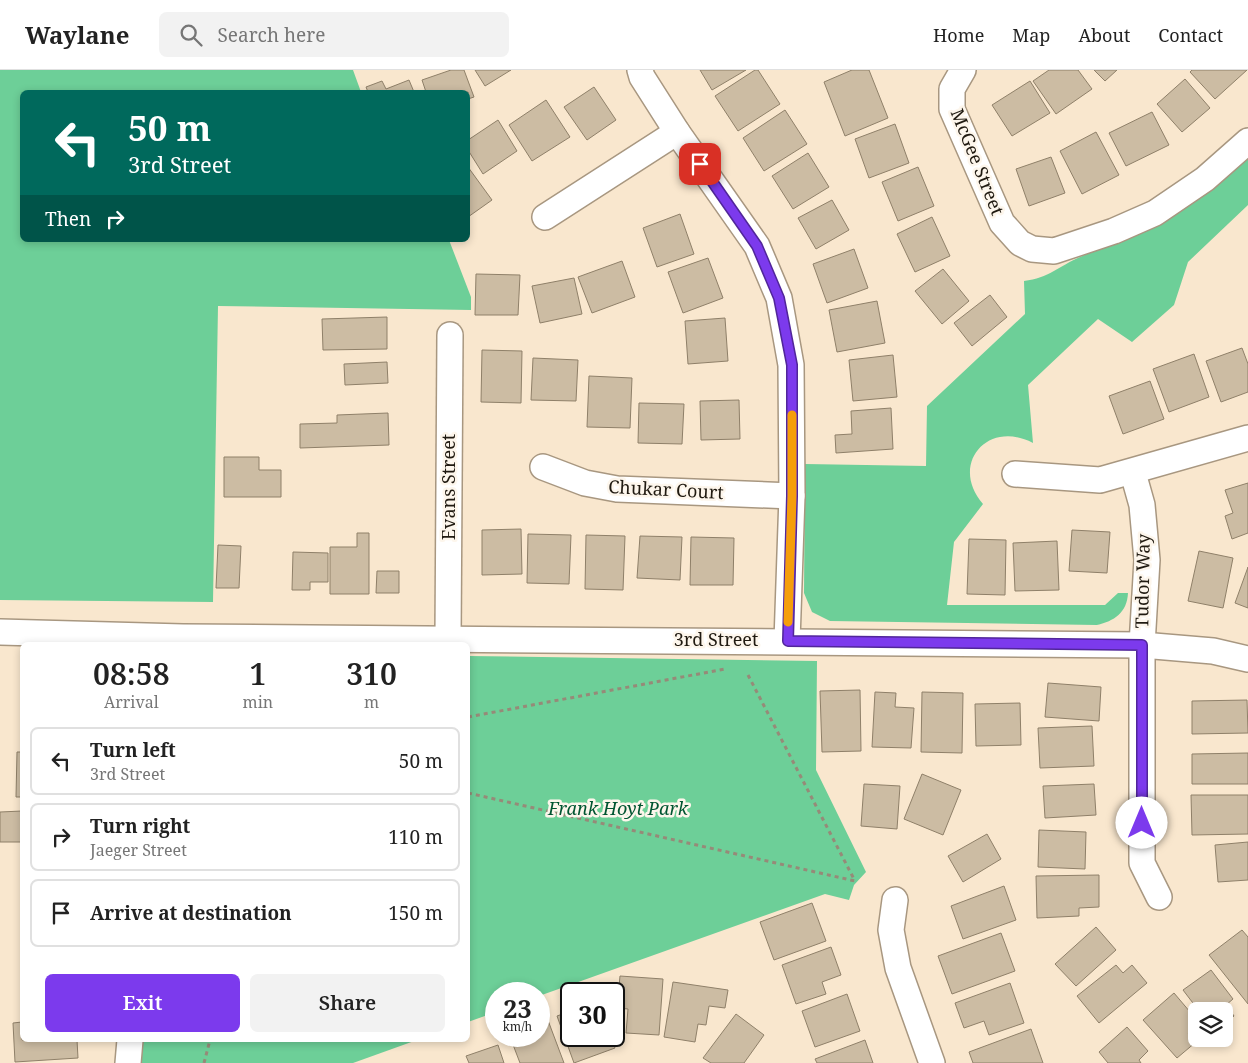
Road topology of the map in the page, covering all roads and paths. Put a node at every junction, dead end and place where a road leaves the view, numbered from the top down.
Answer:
1 (640, 70) edge
2 (957, 80) edge
3 (677, 132) junction
4 (1248, 141) edge
5 (545, 217) dead end
6 (450, 335) dead end
7 (1248, 438) edge
8 (543, 467) dead end
9 (1133, 473) junction
10 (1015, 474) dead end
11 (792, 496) junction
12 (0, 632) edge
13 (448, 638) junction
14 (183, 641) edge
15 (788, 641) junction
16 (1142, 645) junction
17 (1248, 659) edge
18 (725, 669) dead end
19 (748, 675) dead end
20 (470, 717) edge
21 (470, 792) edge
22 (1159, 897) dead end
23 (895, 900) dead end
24 (130, 1042) edge
25 (209, 1042) edge
26 (128, 1063) edge
27 (204, 1063) edge
28 (932, 1063) edge

1 - 3 street
2 - 4 street, McGee Street
3 - 5 street
3 - 11 street
6 - 13 street, Evans Street
7 - 9 street
8 - 11 street, Chukar Court
9 - 10 street
9 - 16 street, Tudor Way
11 - 15 street
12 - 14 street, 3rd Street
13 - 14 street, 3rd Street
13 - 15 street, 3rd Street
15 - 16 street, 3rd Street
16 - 17 street, 3rd Street
16 - 22 street, Tudor Way
18 - 20 path
19 - 21 path
23 - 28 street
24 - 26 street
25 - 27 path

